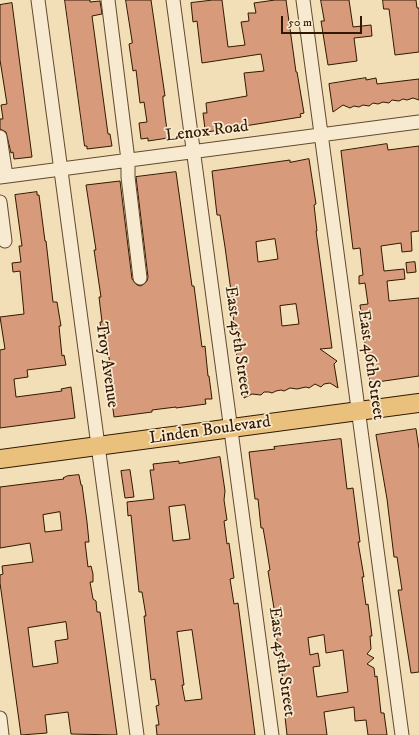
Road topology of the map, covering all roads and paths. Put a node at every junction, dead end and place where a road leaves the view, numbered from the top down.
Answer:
1 (38, 0) edge
2 (108, 0) edge
3 (173, 0) edge
4 (303, 0) edge
5 (419, 122) edge
6 (322, 136) junction
7 (0, 138) edge
8 (194, 151) junction
9 (128, 160) junction
10 (61, 169) junction
11 (3, 177) edge
12 (0, 202) edge
13 (5, 241) dead end
14 (140, 278) dead end
15 (419, 402) edge
16 (358, 411) junction
17 (231, 428) junction
18 (98, 446) junction
19 (0, 459) edge
20 (0, 718) edge
21 (2, 735) edge
22 (137, 735) edge
23 (272, 735) edge
24 (402, 735) edge

1 - 10 street, Troy Avenue
2 - 9 street
3 - 8 street, East 45th Street
4 - 6 street, East 46th Street
5 - 6 street, Lenox Road
6 - 8 street, Lenox Road
6 - 16 street, East 46th Street
7 - 11 street
8 - 9 street, Lenox Road
8 - 17 street, East 45th Street
9 - 10 street, Lenox Road
9 - 14 street
10 - 11 street, Lenox Road
10 - 18 street, Troy Avenue
12 - 13 street
15 - 16 highway, Linden Boulevard
16 - 17 highway, Linden Boulevard
16 - 24 street, East 46th Street
17 - 18 highway, Linden Boulevard
17 - 23 street, East 45th Street
18 - 19 highway, Linden Boulevard
18 - 22 street, Troy Avenue
20 - 21 street

